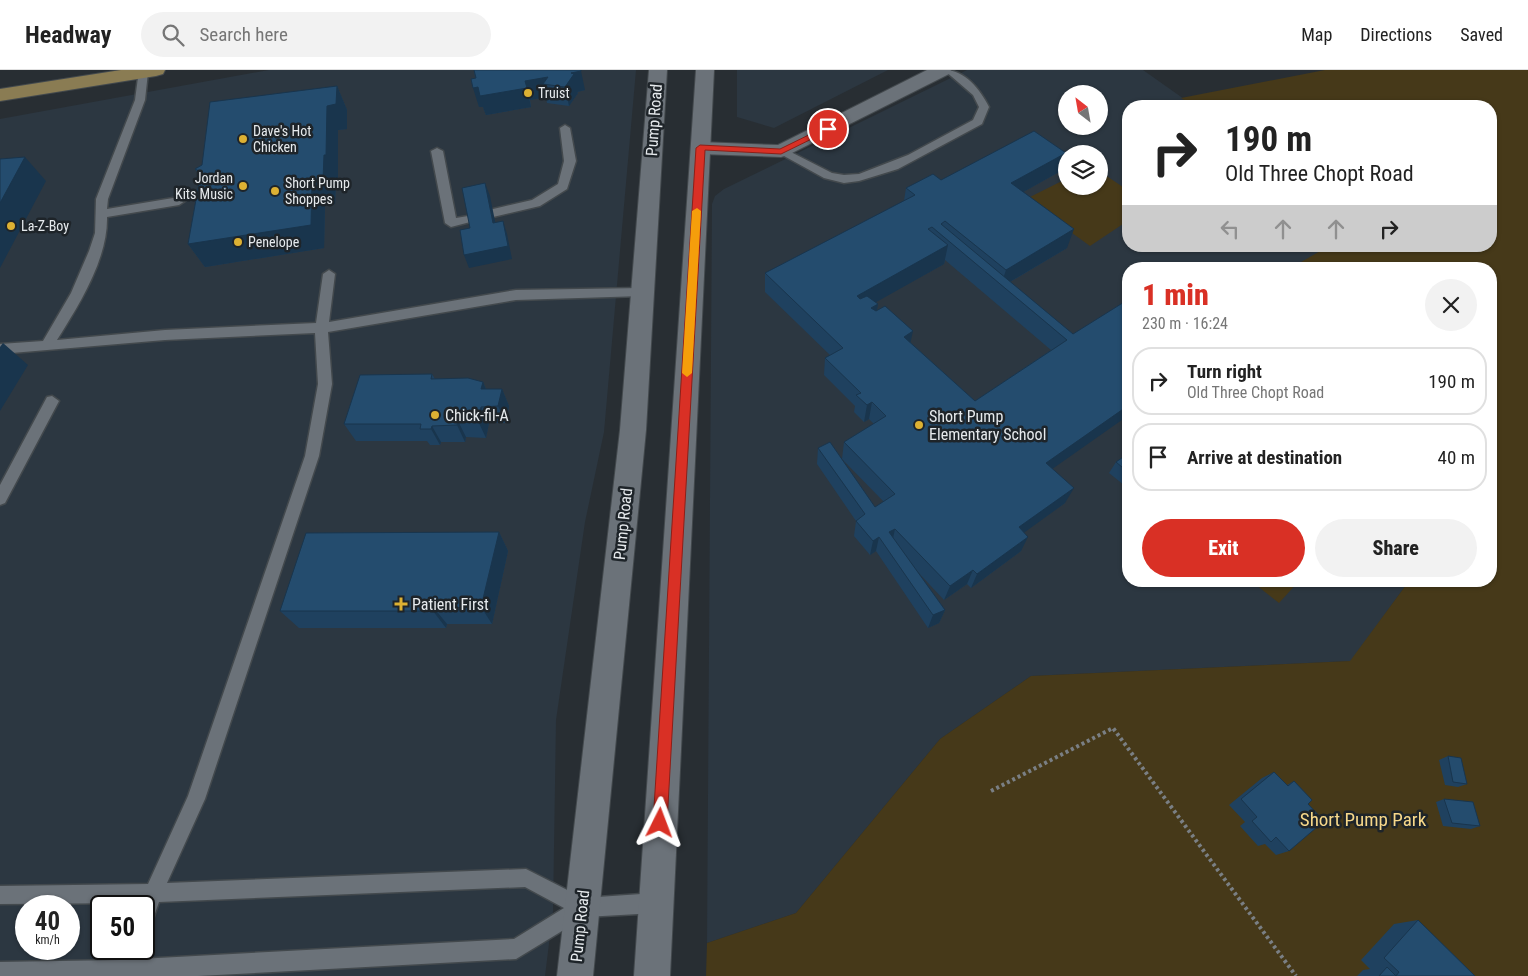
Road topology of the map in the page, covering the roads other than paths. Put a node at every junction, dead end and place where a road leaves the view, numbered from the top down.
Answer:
1 (658, 70) edge
2 (705, 70) edge
3 (942, 70) edge
4 (949, 70) edge
5 (149, 71) edge
6 (0, 95) edge
7 (565, 128) dead end
8 (700, 148) junction
9 (437, 151) dead end
10 (781, 151) junction
11 (179, 201) dead end
12 (493, 212) edge
13 (100, 214) junction
14 (470, 218) edge
15 (329, 274) dead end
16 (642, 292) junction
17 (322, 328) junction
18 (47, 346) junction
19 (0, 349) edge
20 (52, 401) dead end
21 (0, 499) edge
22 (153, 893) junction
23 (0, 895) edge
24 (656, 903) junction
25 (582, 908) junction
26 (129, 960) edge
27 (0, 972) edge
28 (125, 973) edge
29 (575, 976) edge
30 (652, 976) edge

1 - 16 main road, Pump Road
2 - 8 main road
3 - 10 main road
4 - 10 lane
5 - 6 main road
5 - 13 lane
7 - 12 lane
8 - 10 main road
8 - 24 main road
9 - 14 lane
11 - 13 lane
13 - 18 lane
15 - 17 lane
16 - 17 lane
16 - 25 main road, Pump Road
17 - 18 lane
17 - 22 lane
18 - 19 lane
20 - 21 lane
22 - 23 lane
22 - 25 lane
24 - 25 lane
24 - 30 main road
25 - 28 lane
25 - 29 main road, Pump Road
26 - 28 lane
27 - 28 lane

